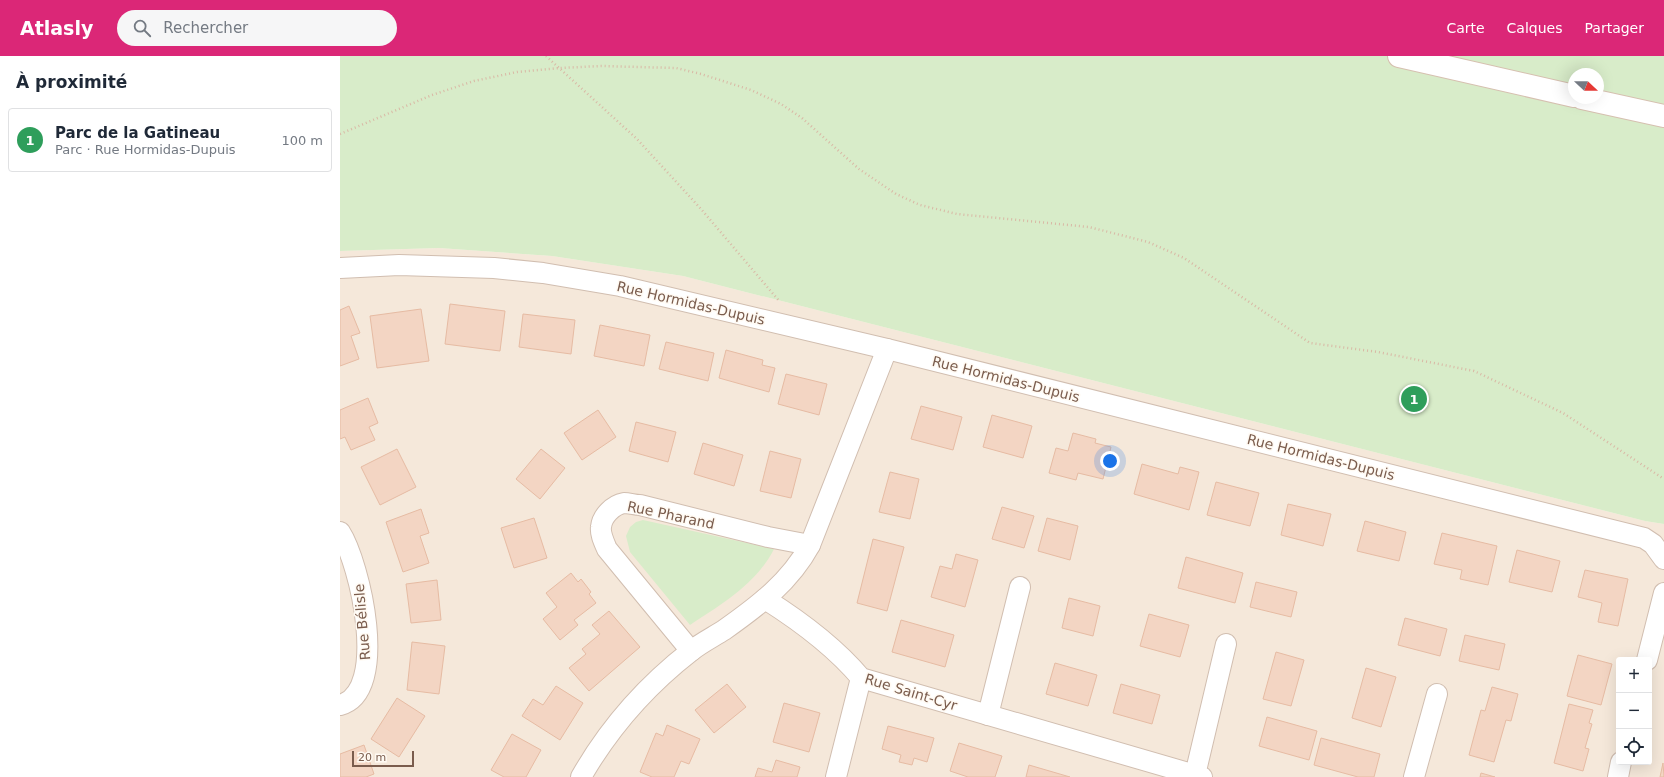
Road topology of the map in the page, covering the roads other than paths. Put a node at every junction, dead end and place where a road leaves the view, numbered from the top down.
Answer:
1 (1399, 56) edge
2 (1568, 95) edge
3 (1604, 103) edge
4 (1664, 116) edge
5 (340, 268) edge
6 (887, 349) junction
7 (340, 532) edge
8 (810, 545) junction
9 (1662, 555) edge
10 (1020, 587) dead end
11 (1664, 593) edge
12 (765, 599) junction
13 (1226, 644) dead end
14 (691, 651) junction
15 (1648, 657) edge
16 (861, 678) junction
17 (1437, 694) dead end
18 (340, 705) edge
19 (988, 715) junction
20 (1620, 765) edge
21 (1198, 776) edge
22 (581, 777) edge
23 (836, 777) edge
24 (1414, 777) edge
25 (1618, 777) edge

1 - 2 street
3 - 4 street
5 - 6 street, Rue Hormidas-Dupuis
6 - 8 street
6 - 9 street, Rue Hormidas-Dupuis
7 - 18 street, Rue Bélisle
8 - 12 street
8 - 14 street, Rue Pharand
10 - 19 street
11 - 15 street
12 - 14 street
12 - 16 street, Rue Saint-Cyr
13 - 21 street, Rue Saint-Cyr
14 - 22 street
16 - 19 street, Rue Saint-Cyr
16 - 23 street
17 - 24 street
19 - 21 street, Rue Saint-Cyr
20 - 25 street

